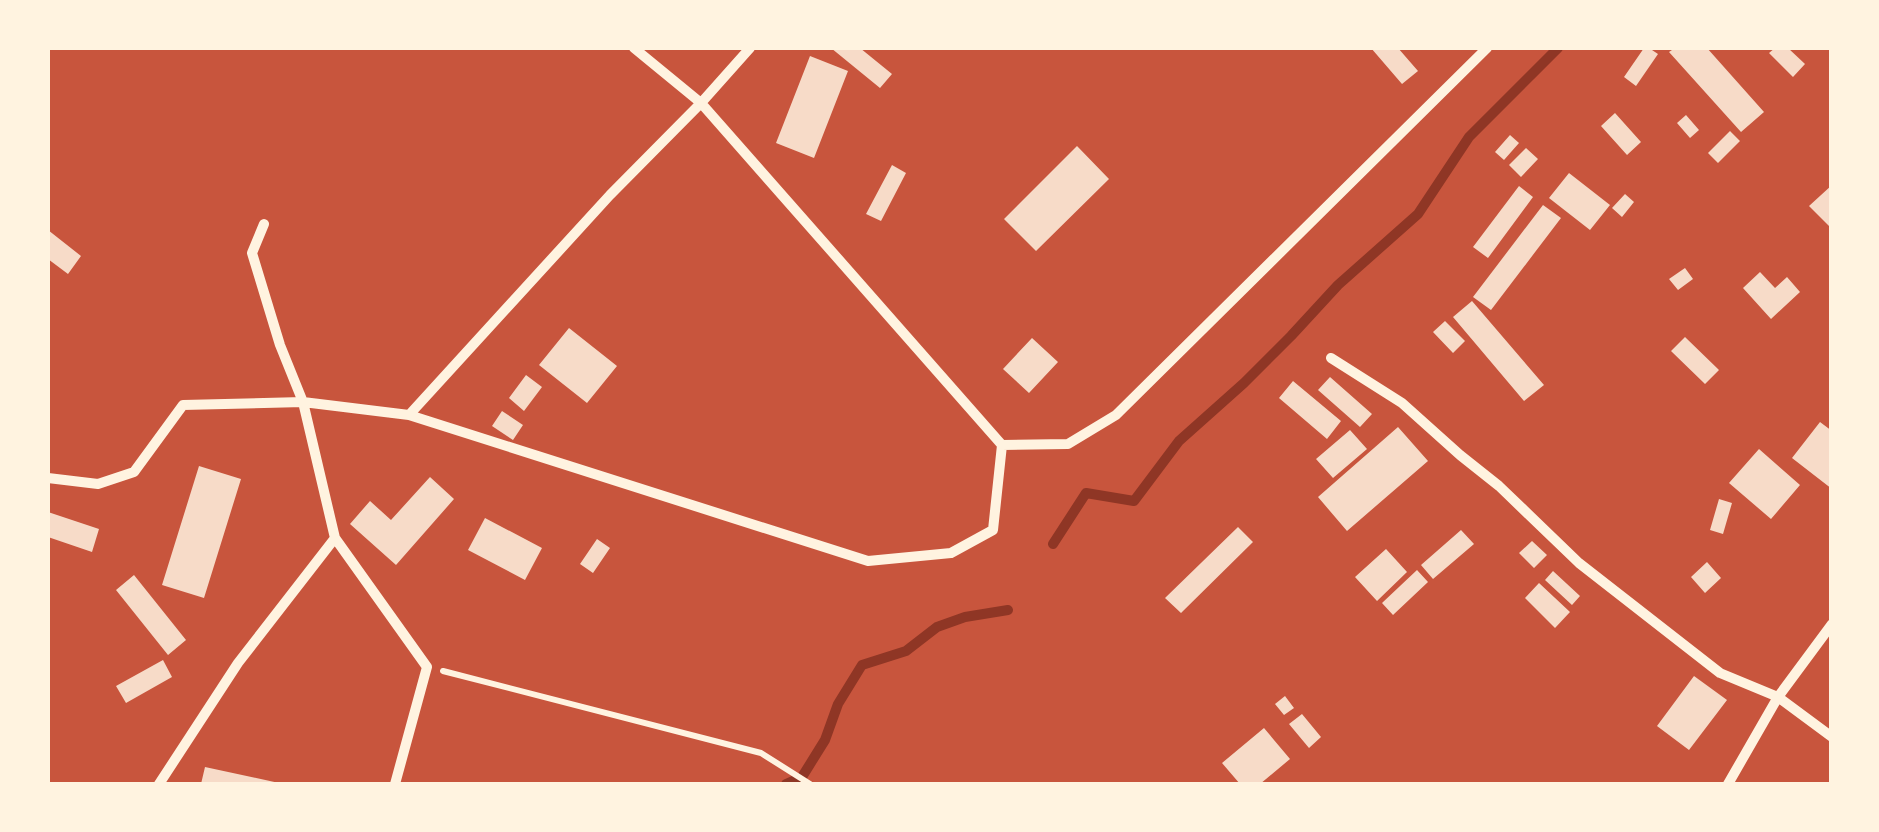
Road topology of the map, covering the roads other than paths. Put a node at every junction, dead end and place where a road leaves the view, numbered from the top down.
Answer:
1 (634, 48) edge
2 (750, 48) edge
3 (1482, 50) edge
4 (701, 103) junction
5 (264, 224) dead end
6 (1331, 358) dead end
7 (303, 402) junction
8 (408, 415) junction
9 (1002, 446) junction
10 (48, 478) edge
11 (335, 538) junction
12 (1832, 624) edge
13 (1778, 697) junction
14 (1832, 737) edge
15 (159, 784) edge
16 (395, 784) edge
17 (1728, 784) edge

1 - 4 street
2 - 4 street
3 - 9 street
4 - 8 street
4 - 9 street
5 - 7 street
6 - 13 street
7 - 8 street
7 - 10 street
7 - 11 street
8 - 9 street
11 - 15 street
11 - 16 street
12 - 13 street
13 - 14 street
13 - 17 street

